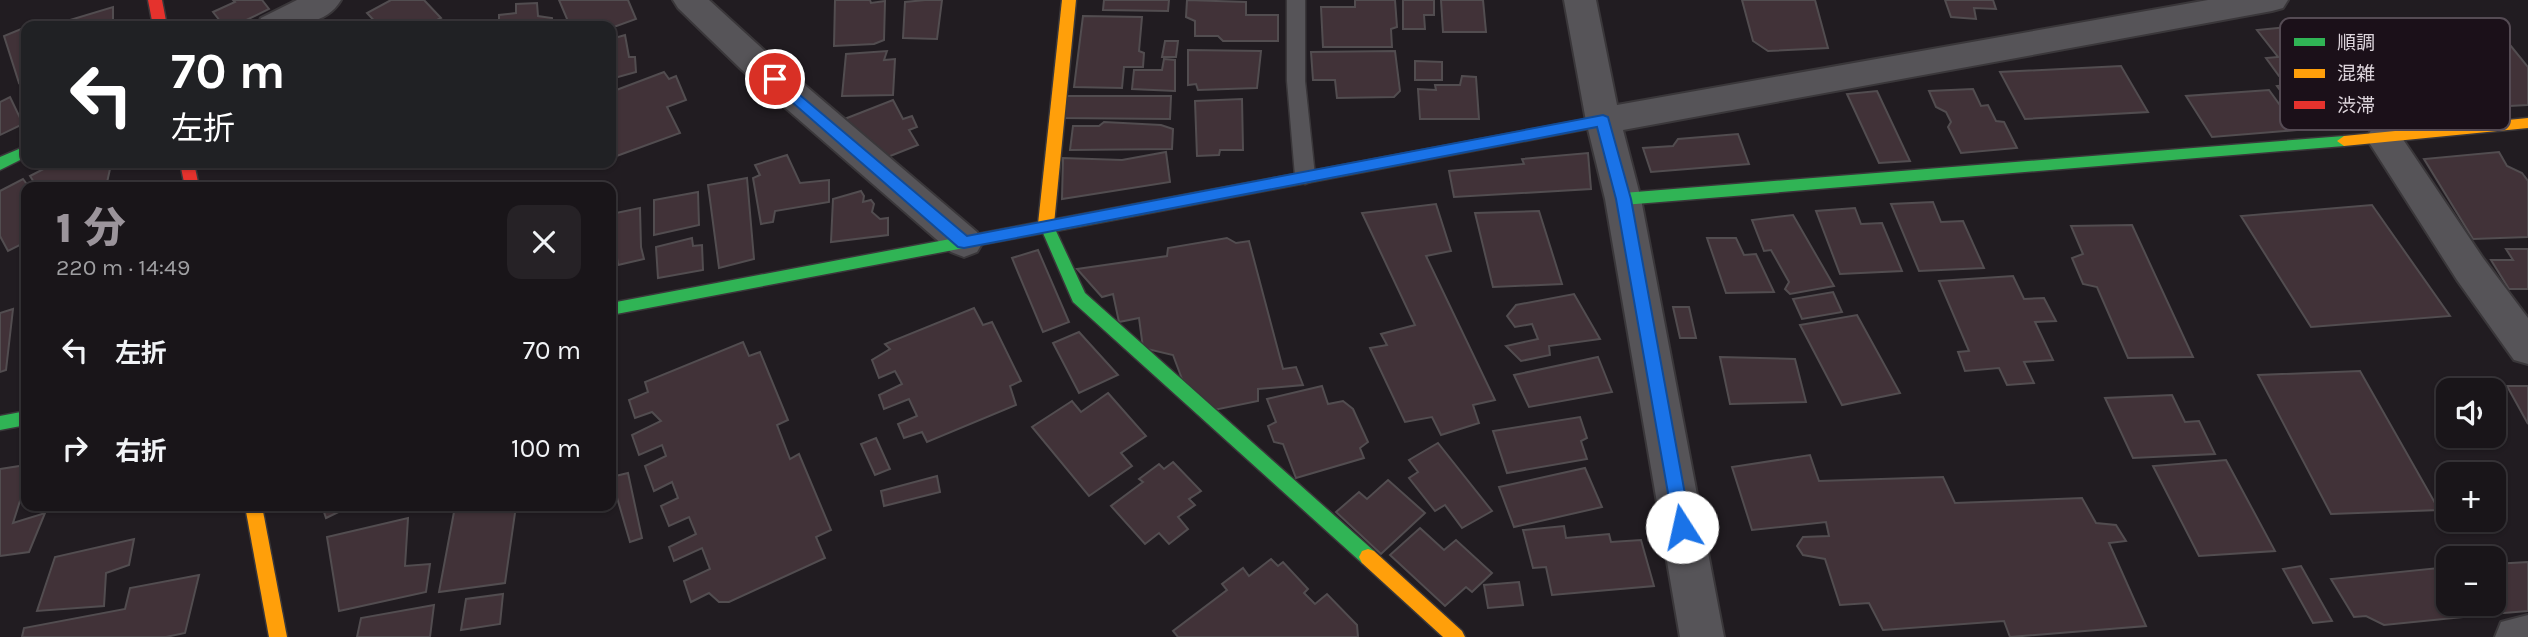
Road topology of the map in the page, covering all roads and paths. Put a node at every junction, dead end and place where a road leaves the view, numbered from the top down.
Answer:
1 (155, 0) edge
2 (325, 0) edge
3 (689, 0) edge
4 (1069, 0) edge
5 (1296, 0) edge
6 (1580, 0) edge
7 (2272, 0) edge
8 (2194, 7) edge
9 (159, 21) edge
10 (282, 21) edge
11 (1603, 121) junction
12 (2528, 123) edge
13 (2510, 125) edge
14 (2461, 130) edge
15 (2384, 138) junction
16 (21, 154) edge
17 (0, 164) edge
18 (1304, 176) junction
19 (1623, 199) junction
20 (1046, 226) junction
21 (964, 242) junction
22 (616, 308) edge
23 (2528, 348) edge
24 (21, 419) edge
25 (0, 423) edge
26 (254, 511) edge
27 (2528, 636) edge
28 (278, 637) edge
29 (1456, 637) edge
30 (1702, 637) edge
31 (2518, 637) edge

1 - 9 street
2 - 10 street
3 - 21 street
4 - 20 street
5 - 18 lane
6 - 11 street
7 - 8 street
8 - 11 street
11 - 18 street
11 - 19 street
12 - 13 street
14 - 15 street
15 - 19 street
15 - 23 street
16 - 17 street
18 - 20 street
19 - 30 street
20 - 21 street
20 - 29 street
21 - 22 street
24 - 25 street
26 - 28 street
27 - 31 street

